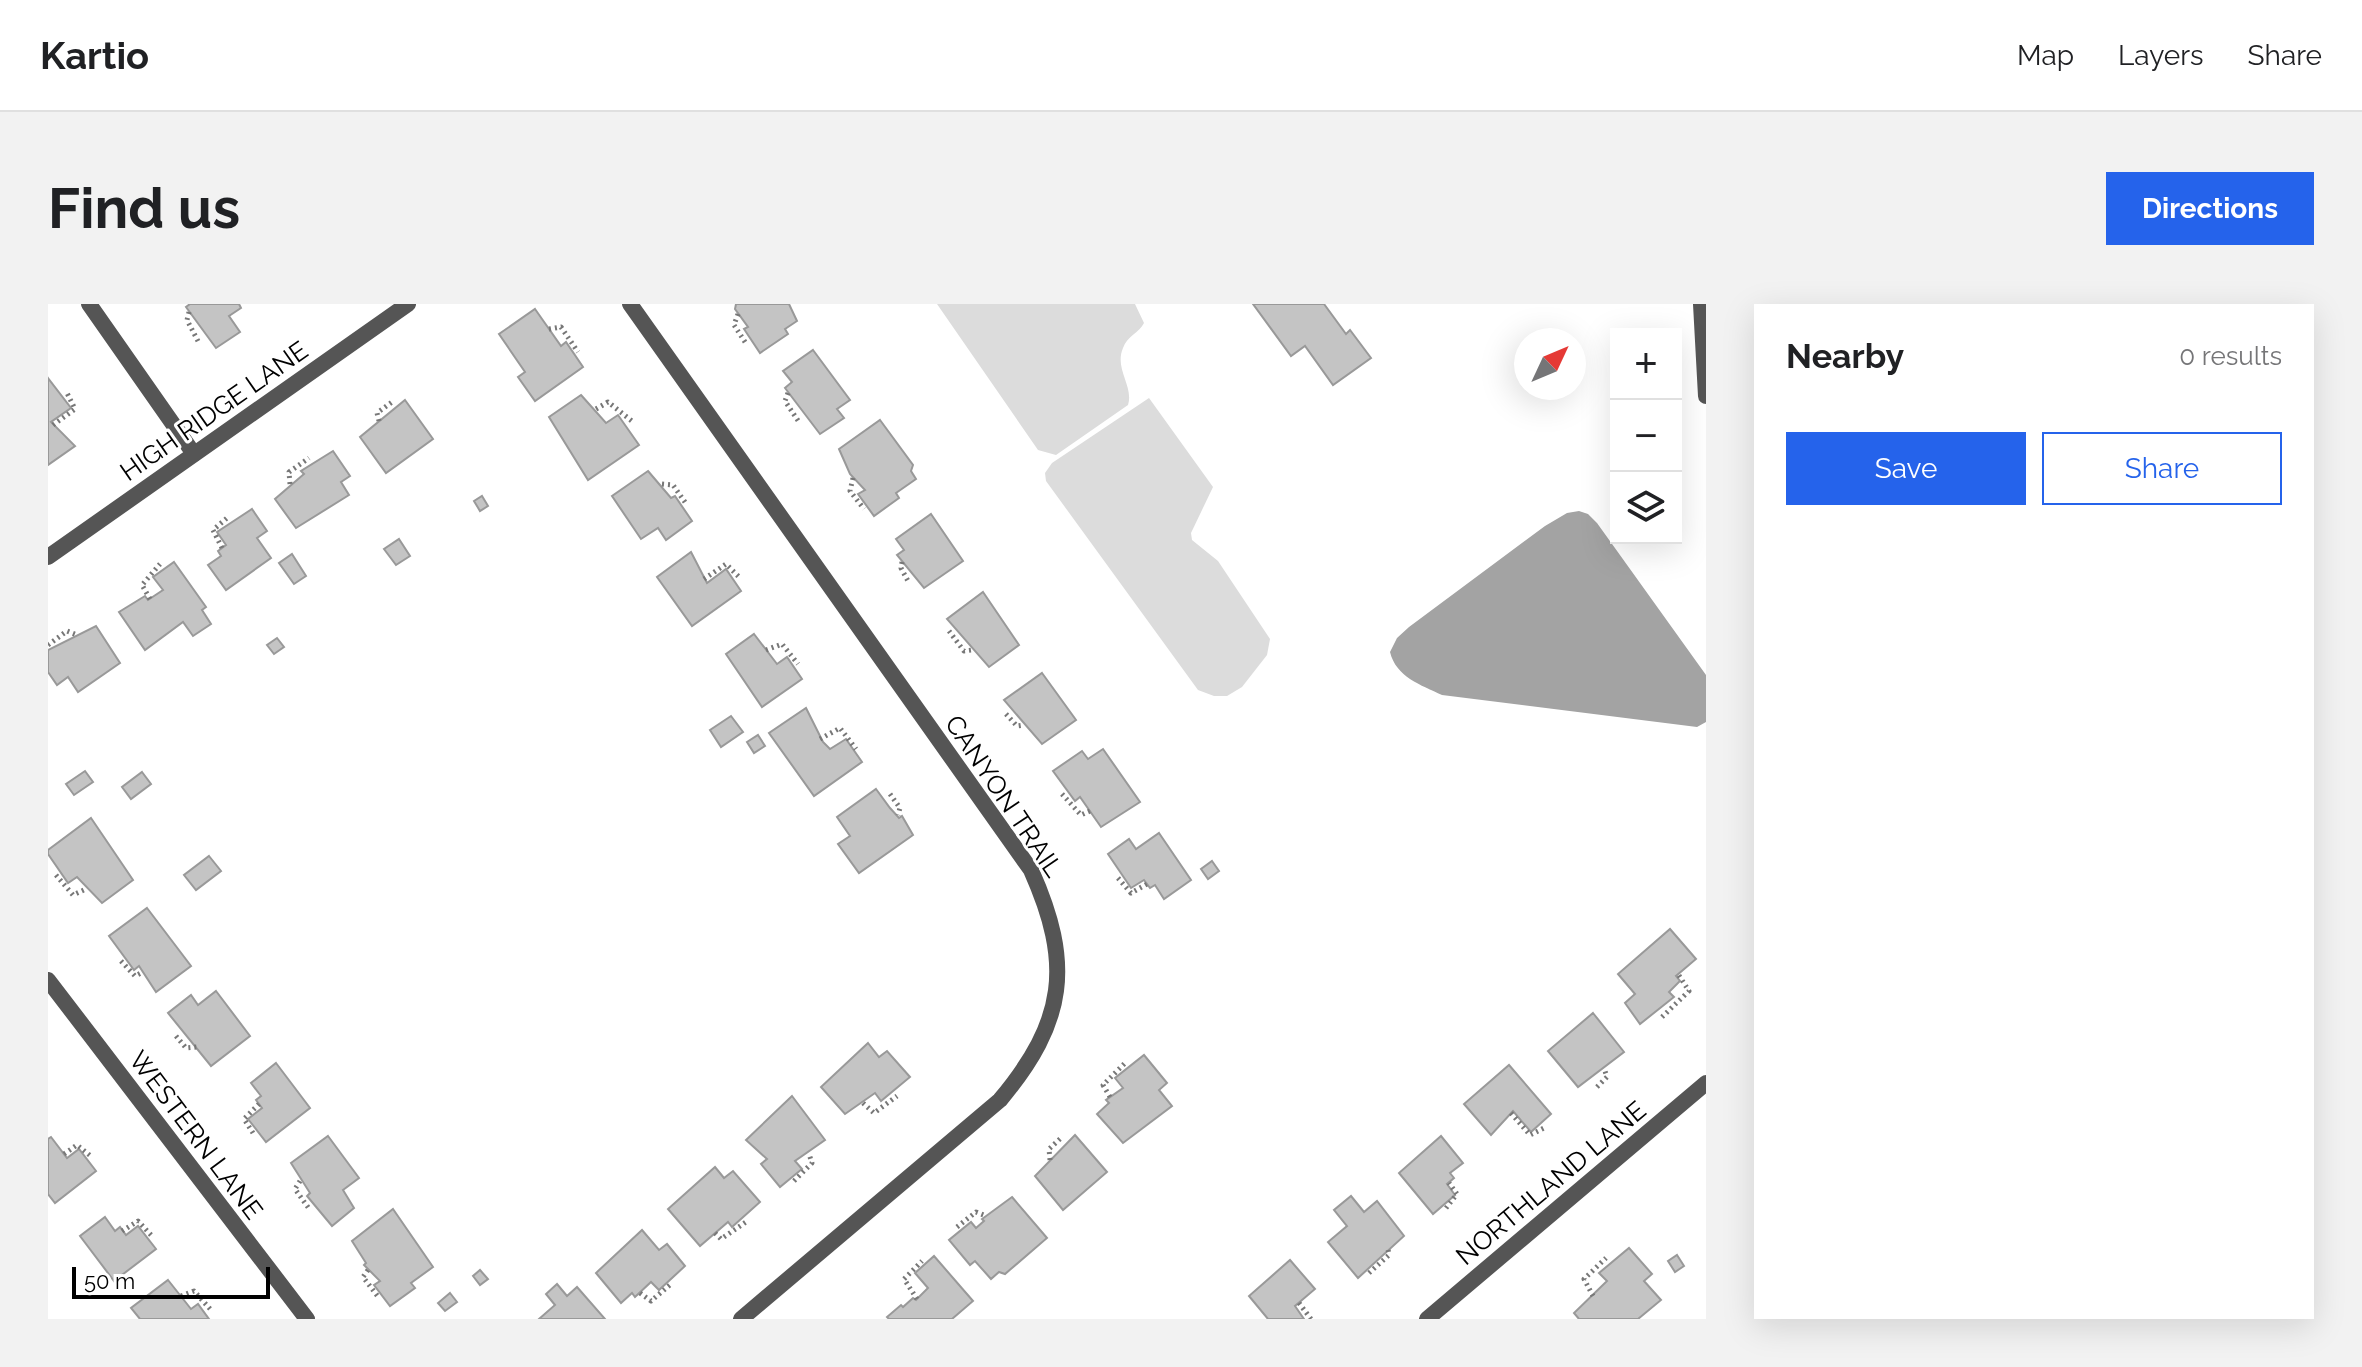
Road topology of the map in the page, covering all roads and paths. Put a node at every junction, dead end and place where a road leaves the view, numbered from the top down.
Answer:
1 (89, 304) edge
2 (408, 304) edge
3 (630, 304) edge
4 (1701, 304) edge
5 (189, 312) dead end
6 (738, 314) dead end
7 (549, 329) dead end
8 (199, 343) dead end
9 (747, 345) dead end
10 (578, 352) dead end
11 (67, 393) dead end
12 (788, 393) dead end
13 (1706, 396) edge
14 (392, 402) dead end
15 (596, 409) dead end
16 (379, 421) dead end
17 (633, 422) dead end
18 (799, 422) dead end
19 (53, 425) dead end
20 (194, 454) junction
21 (309, 458) dead end
22 (853, 478) dead end
23 (290, 484) dead end
24 (662, 484) dead end
25 (687, 505) dead end
26 (864, 509) dead end
27 (227, 518) dead end
28 (222, 548) dead end
29 (48, 557) edge
30 (902, 562) dead end
31 (160, 564) dead end
32 (739, 577) dead end
33 (704, 579) dead end
34 (909, 583) dead end
35 (150, 599) dead end
36 (949, 631) dead end
37 (77, 635) dead end
38 (48, 645) edge
39 (766, 650) dead end
40 (972, 650) dead end
41 (798, 664) dead end
42 (1006, 714) dead end
43 (1024, 725) dead end
44 (820, 739) dead end
45 (856, 749) dead end
46 (890, 794) dead end
47 (1062, 794) dead end
48 (1090, 811) dead end
49 (898, 815) dead end
50 (56, 875) dead end
51 (1118, 878) dead end
52 (1147, 884) dead end
53 (86, 889) dead end
54 (121, 961) dead end
55 (143, 972) dead end
56 (1678, 974) dead end
57 (48, 980) edge
58 (1662, 1017) dead end
59 (176, 1036) dead end
60 (197, 1047) dead end
61 (1125, 1063) dead end
62 (1604, 1068) dead end
63 (1706, 1083) edge
64 (1597, 1087) dead end
65 (897, 1096) dead end
66 (1110, 1097) dead end
67 (863, 1103) dead end
68 (259, 1104) dead end
69 (1511, 1113) dead end
70 (1544, 1128) dead end
71 (253, 1133) dead end
72 (1061, 1138) dead end
73 (64, 1154) dead end
74 (809, 1154) dead end
75 (92, 1157) dead end
76 (1050, 1160) dead end
77 (300, 1181) dead end
78 (794, 1181) dead end
79 (1449, 1183) dead end
80 (1446, 1208) dead end
81 (310, 1210) dead end
82 (986, 1216) dead end
83 (746, 1222) dead end
84 (957, 1227) dead end
85 (122, 1231) dead end
86 (715, 1233) dead end
87 (151, 1235) dead end
88 (1388, 1249) dead end
89 (1606, 1258) dead end
90 (922, 1261) dead end
91 (368, 1270) dead end
92 (1369, 1273) dead end
93 (671, 1284) dead end
94 (640, 1293) dead end
95 (181, 1296) dead end
96 (1593, 1296) dead end
97 (379, 1298) dead end
98 (917, 1299) dead end
99 (1299, 1303) dead end
100 (211, 1310) dead end
101 (307, 1319) edge
102 (741, 1319) edge
103 (1311, 1319) edge
104 (1427, 1319) edge

1 - 20 street
2 - 20 street, HIGH RIDGE LANE
3 - 102 street, CANYON TRAIL
4 - 13 street
5 - 8 path
6 - 9 path
7 - 10 path
11 - 19 path
12 - 18 path
14 - 16 path
15 - 17 path
20 - 29 street, HIGH RIDGE LANE
21 - 23 path
22 - 26 path
24 - 25 path
27 - 28 path
30 - 34 path
31 - 35 path
32 - 33 path
36 - 40 path
37 - 38 path
39 - 41 path
42 - 43 path
44 - 45 path
46 - 49 path
47 - 48 path
50 - 53 path
51 - 52 path
54 - 55 path
56 - 58 path
57 - 101 street, WESTERN LANE
59 - 60 path
61 - 66 path
62 - 64 path
63 - 104 street, NORTHLAND LANE
65 - 67 path
68 - 71 path
69 - 70 path
72 - 76 path
73 - 75 path
74 - 78 path
77 - 81 path
79 - 80 path
82 - 84 path
83 - 86 path
85 - 87 path
88 - 92 path
89 - 96 path
90 - 98 path
91 - 97 path
93 - 94 path
95 - 100 path
99 - 103 path

